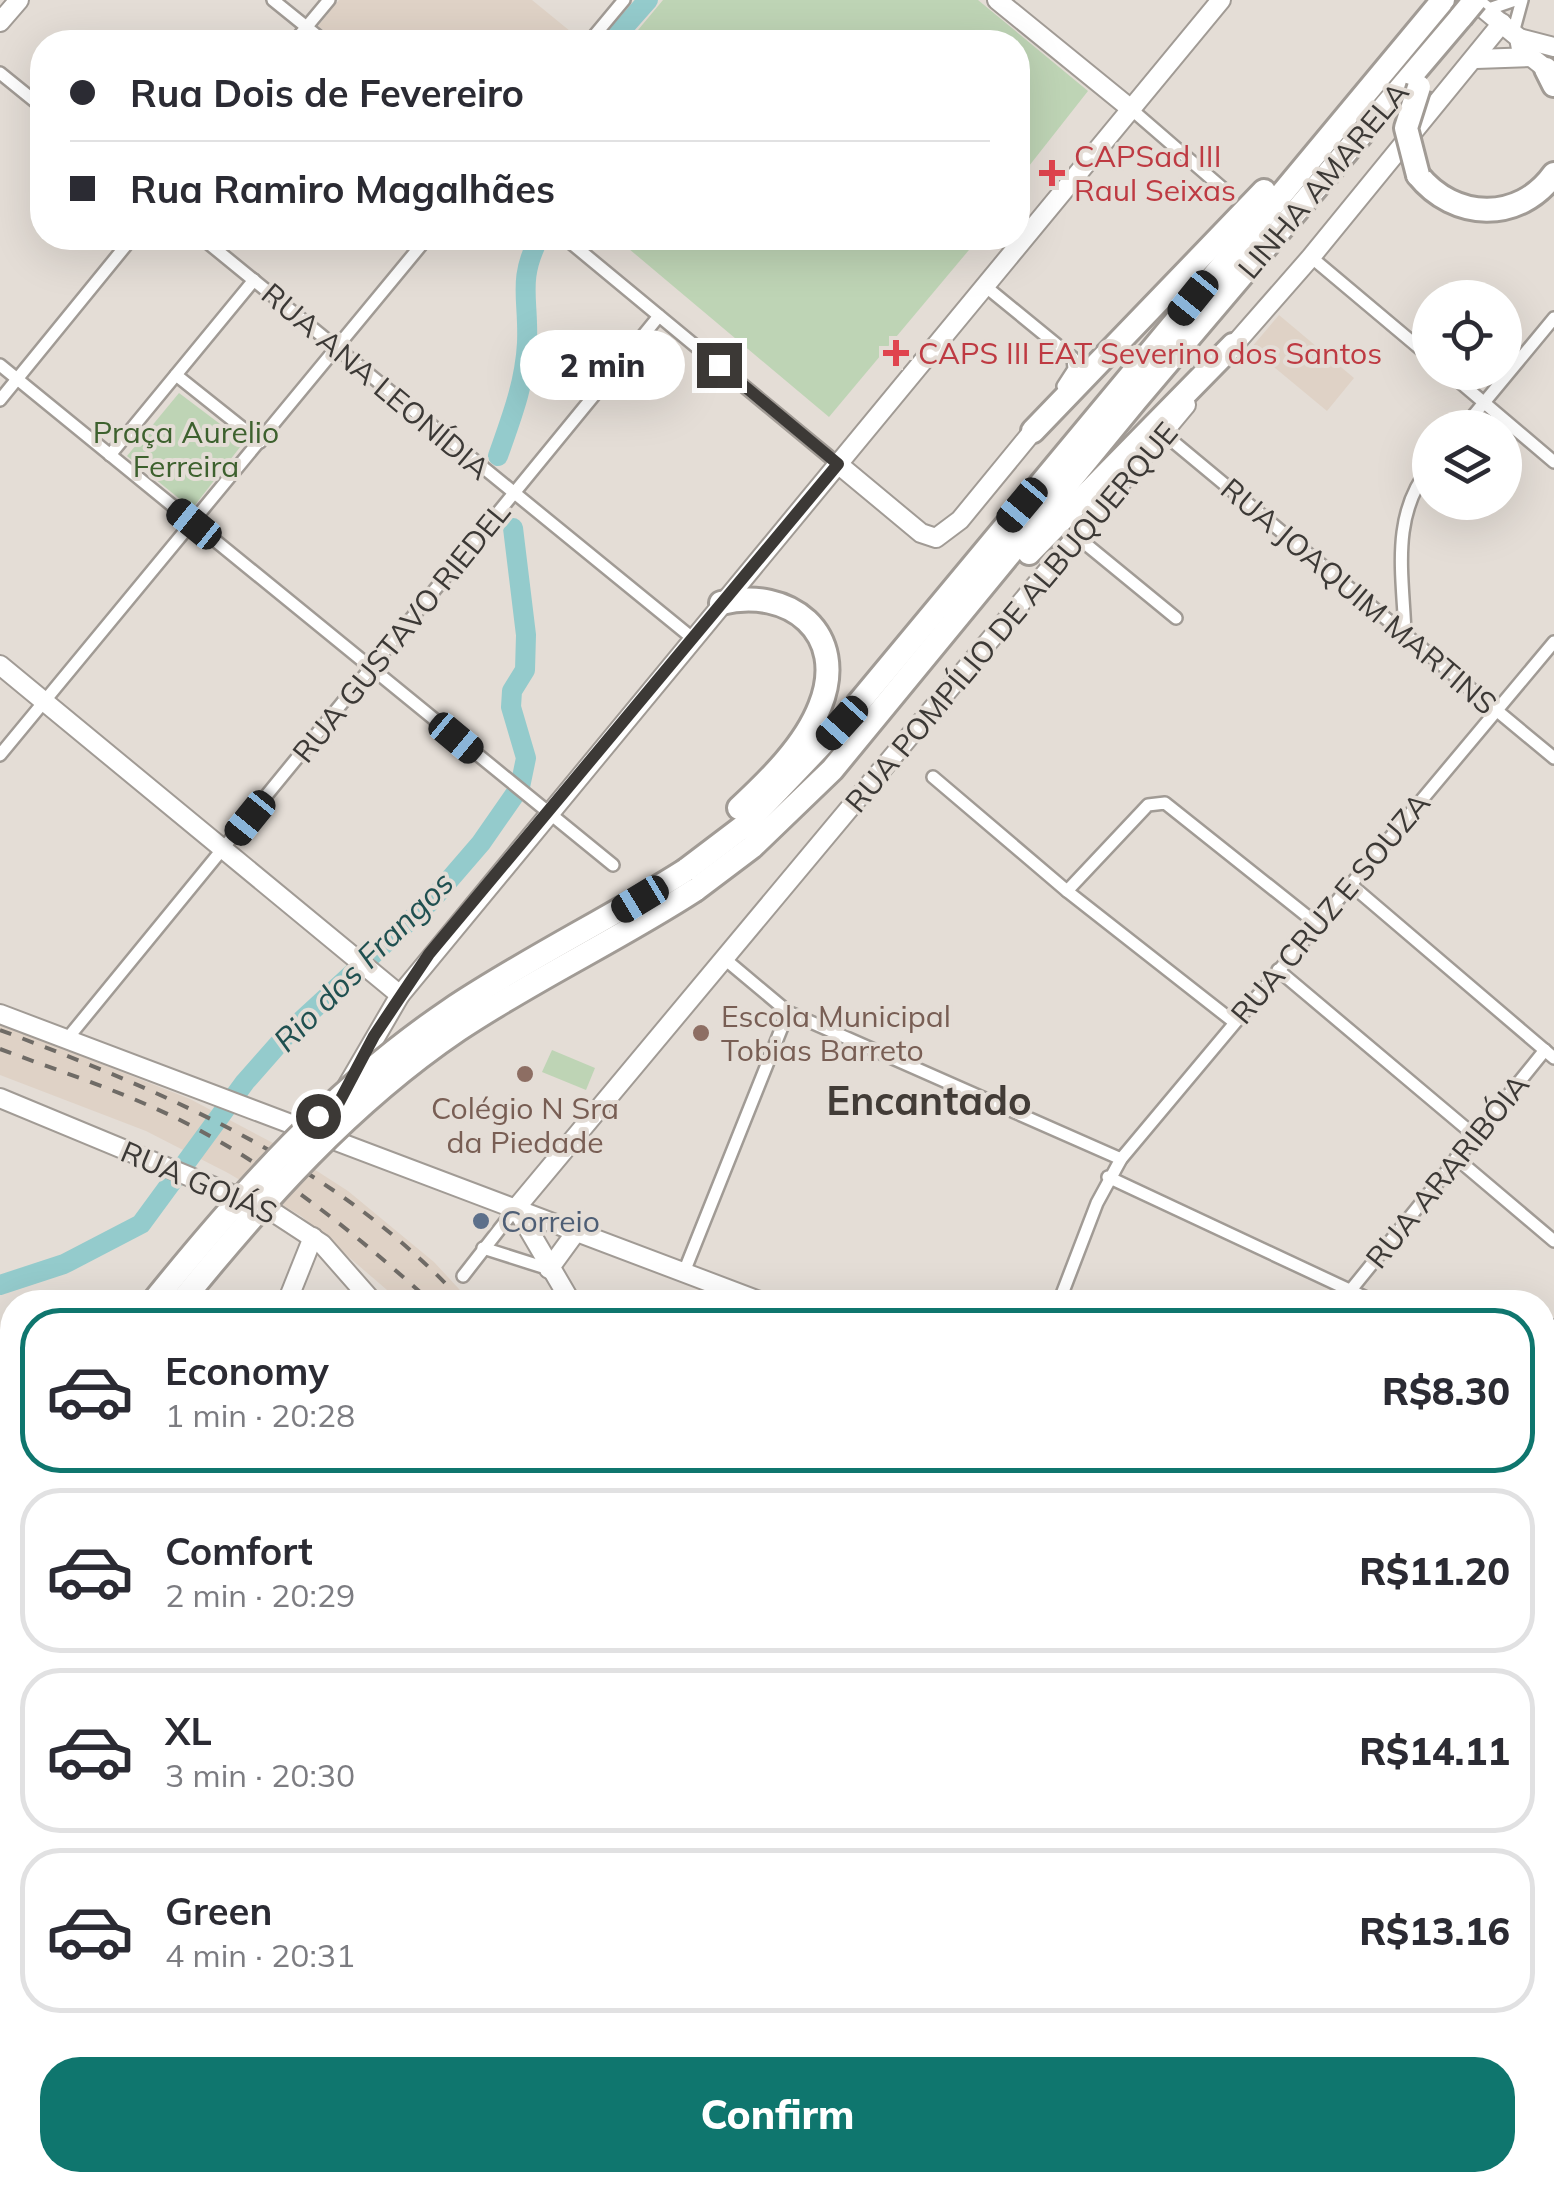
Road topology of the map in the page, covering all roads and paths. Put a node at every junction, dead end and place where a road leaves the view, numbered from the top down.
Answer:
1 (19, 0) edge
2 (274, 0) edge
3 (329, 0) edge
4 (624, 0) edge
5 (997, 0) edge
6 (1221, 0) edge
7 (1519, 0) edge
8 (1442, 2) edge
9 (1474, 7) edge
10 (0, 22) edge
11 (306, 28) junction
12 (309, 30) edge
13 (599, 30) edge
14 (1511, 31) junction
15 (1446, 37) junction
16 (1476, 58) junction
17 (1548, 67) edge
18 (0, 72) edge
19 (30, 98) edge
20 (1131, 110) junction
21 (1347, 114) junction
22 (1554, 174) edge
23 (1228, 192) dead end
24 (1030, 232) edge
25 (122, 250) edge
26 (217, 250) edge
27 (418, 250) edge
28 (579, 250) edge
29 (1015, 250) edge
30 (1311, 257) junction
31 (254, 280) junction
32 (985, 286) junction
33 (659, 316) junction
34 (1554, 318) edge
35 (1412, 342) edge
36 (1233, 345) junction
37 (335, 348) junction
38 (0, 365) edge
39 (176, 376) junction
40 (18, 379) junction
41 (1470, 390) edge
42 (0, 400) edge
43 (1484, 402) junction
44 (1477, 410) edge
45 (1033, 431) junction
46 (1164, 434) junction
47 (260, 442) junction
48 (854, 444) junction
49 (110, 455) junction
50 (1554, 462) edge
51 (838, 464) junction
52 (862, 483) junction
53 (513, 494) junction
54 (1412, 495) edge
55 (194, 524) junction
56 (1076, 536) junction
57 (720, 602) junction
58 (1176, 618) dead end
59 (954, 624) junction
60 (1405, 634) junction
61 (691, 637) junction
62 (1554, 642) edge
63 (0, 666) edge
64 (372, 668) junction
65 (44, 702) junction
66 (1497, 710) junction
67 (0, 755) edge
68 (1554, 758) edge
69 (933, 776) dead end
70 (548, 814) junction
71 (225, 848) junction
72 (613, 865) dead end
73 (693, 873) junction
74 (1350, 884) junction
75 (1068, 891) junction
76 (1317, 924) junction
77 (726, 960) junction
78 (1278, 970) junction
79 (400, 995) junction
80 (788, 1012) junction
81 (0, 1014) edge
82 (1234, 1022) junction
83 (67, 1039) junction
84 (1550, 1054) edge
85 (0, 1098) edge
86 (232, 1101) junction
87 (336, 1108) junction
88 (1474, 1136) junction
89 (378, 1155) junction
90 (1120, 1158) junction
91 (1456, 1158) junction
92 (1108, 1177) junction
93 (516, 1208) junction
94 (576, 1232) junction
95 (314, 1237) junction
96 (1554, 1240) edge
97 (482, 1248) junction
98 (549, 1269) junction
99 (684, 1272) junction
100 (463, 1276) dead end
101 (164, 1290) edge
102 (191, 1290) edge
103 (291, 1290) edge
104 (362, 1290) edge
105 (562, 1290) edge
106 (731, 1290) edge
107 (1064, 1290) edge
108 (1346, 1290) edge
109 (1352, 1290) edge

1 - 10 street
2 - 11 street
3 - 11 street
4 - 13 street
5 - 20 street
6 - 20 street
7 - 9 street, RUA POMPÍLIO DE ALBUQUERQUE
7 - 14 street, RUA POMPÍLIO DE ALBUQUERQUE
8 - 21 highway, LINHA AMARELA
9 - 14 street
9 - 15 highway, LINHA AMARELA
11 - 12 street
14 - 16 street, RUA POMPÍLIO DE ALBUQUERQUE
14 - 17 street
15 - 22 highway, bridge
15 - 59 highway, LINHA AMARELA
16 - 17 street
16 - 30 street, RUA POMPÍLIO DE ALBUQUERQUE
18 - 19 street
20 - 23 street
20 - 24 street
21 - 45 highway
21 - 73 highway, LINHA AMARELA
25 - 40 street
26 - 31 street, RUA ANA LEONÍDIA
27 - 37 street
28 - 33 street
29 - 32 street
30 - 35 street
30 - 36 street, RUA POMPÍLIO DE ALBUQUERQUE
31 - 37 street, RUA ANA LEONÍDIA
31 - 39 street
32 - 45 street
32 - 48 street
33 - 51 street
33 - 53 street, RUA GUSTAVO RIEDEL
34 - 43 street
36 - 46 street, RUA POMPÍLIO DE ALBUQUERQUE
36 - 59 highway
37 - 47 street
37 - 53 street, RUA ANA LEONÍDIA
38 - 40 street
39 - 47 street
39 - 49 street
40 - 42 street
40 - 49 street
41 - 43 street
43 - 44 street
43 - 50 street
45 - 52 street
46 - 56 street, RUA POMPÍLIO DE ALBUQUERQUE
46 - 60 street, RUA JOAQUIM MARTINS
47 - 55 street
48 - 51 street
48 - 52 street
49 - 55 street
51 - 52 street
51 - 57 street
53 - 61 street, RUA ANA LEONÍDIA
53 - 64 street, RUA GUSTAVO RIEDEL
54 - 60 street
55 - 64 street
55 - 65 street
56 - 58 street
56 - 77 street, RUA POMPÍLIO DE ALBUQUERQUE
57 - 61 street
57 - 73 highway
59 - 73 highway, LINHA AMARELA
60 - 66 street, RUA JOAQUIM MARTINS
61 - 70 street
62 - 66 street, RUA CRUZ E SOUZA
63 - 65 street
64 - 70 street
64 - 71 street, RUA GUSTAVO RIEDEL
65 - 67 street
65 - 71 street
66 - 68 street, RUA JOAQUIM MARTINS
66 - 74 street, RUA CRUZ E SOUZA
69 - 75 street
70 - 72 street
70 - 79 street
71 - 79 street
71 - 83 street, RUA GUSTAVO RIEDEL
73 - 101 highway, LINHA AMARELA, bridge
73 - 102 highway, LINHA AMARELA, bridge
74 - 76 street, RUA CRUZ E SOUZA
74 - 84 street
75 - 76 street
75 - 82 street
76 - 78 street, RUA CRUZ E SOUZA
77 - 80 street
77 - 93 street, RUA POMPÍLIO DE ALBUQUERQUE
78 - 82 street, RUA CRUZ E SOUZA
78 - 88 street
79 - 87 street
80 - 90 street
80 - 99 street
81 - 83 street
82 - 90 street, RUA CRUZ E SOUZA
83 - 86 street
84 - 88 street, RUA ARARIBÓIA
85 - 95 street, RUA GOIÁS
86 - 87 street
86 - 89 street
87 - 89 street
88 - 91 street, RUA ARARIBÓIA
89 - 93 street
90 - 92 street, RUA CRUZ E SOUZA
91 - 96 street
91 - 109 street, RUA ARARIBÓIA
92 - 107 street, RUA CRUZ E SOUZA
92 - 108 street
93 - 94 street
93 - 97 street
93 - 98 street
94 - 98 street
94 - 99 street
95 - 103 street
95 - 104 street, RUA GOIÁS
97 - 98 street
97 - 100 street
98 - 105 street
99 - 106 street

